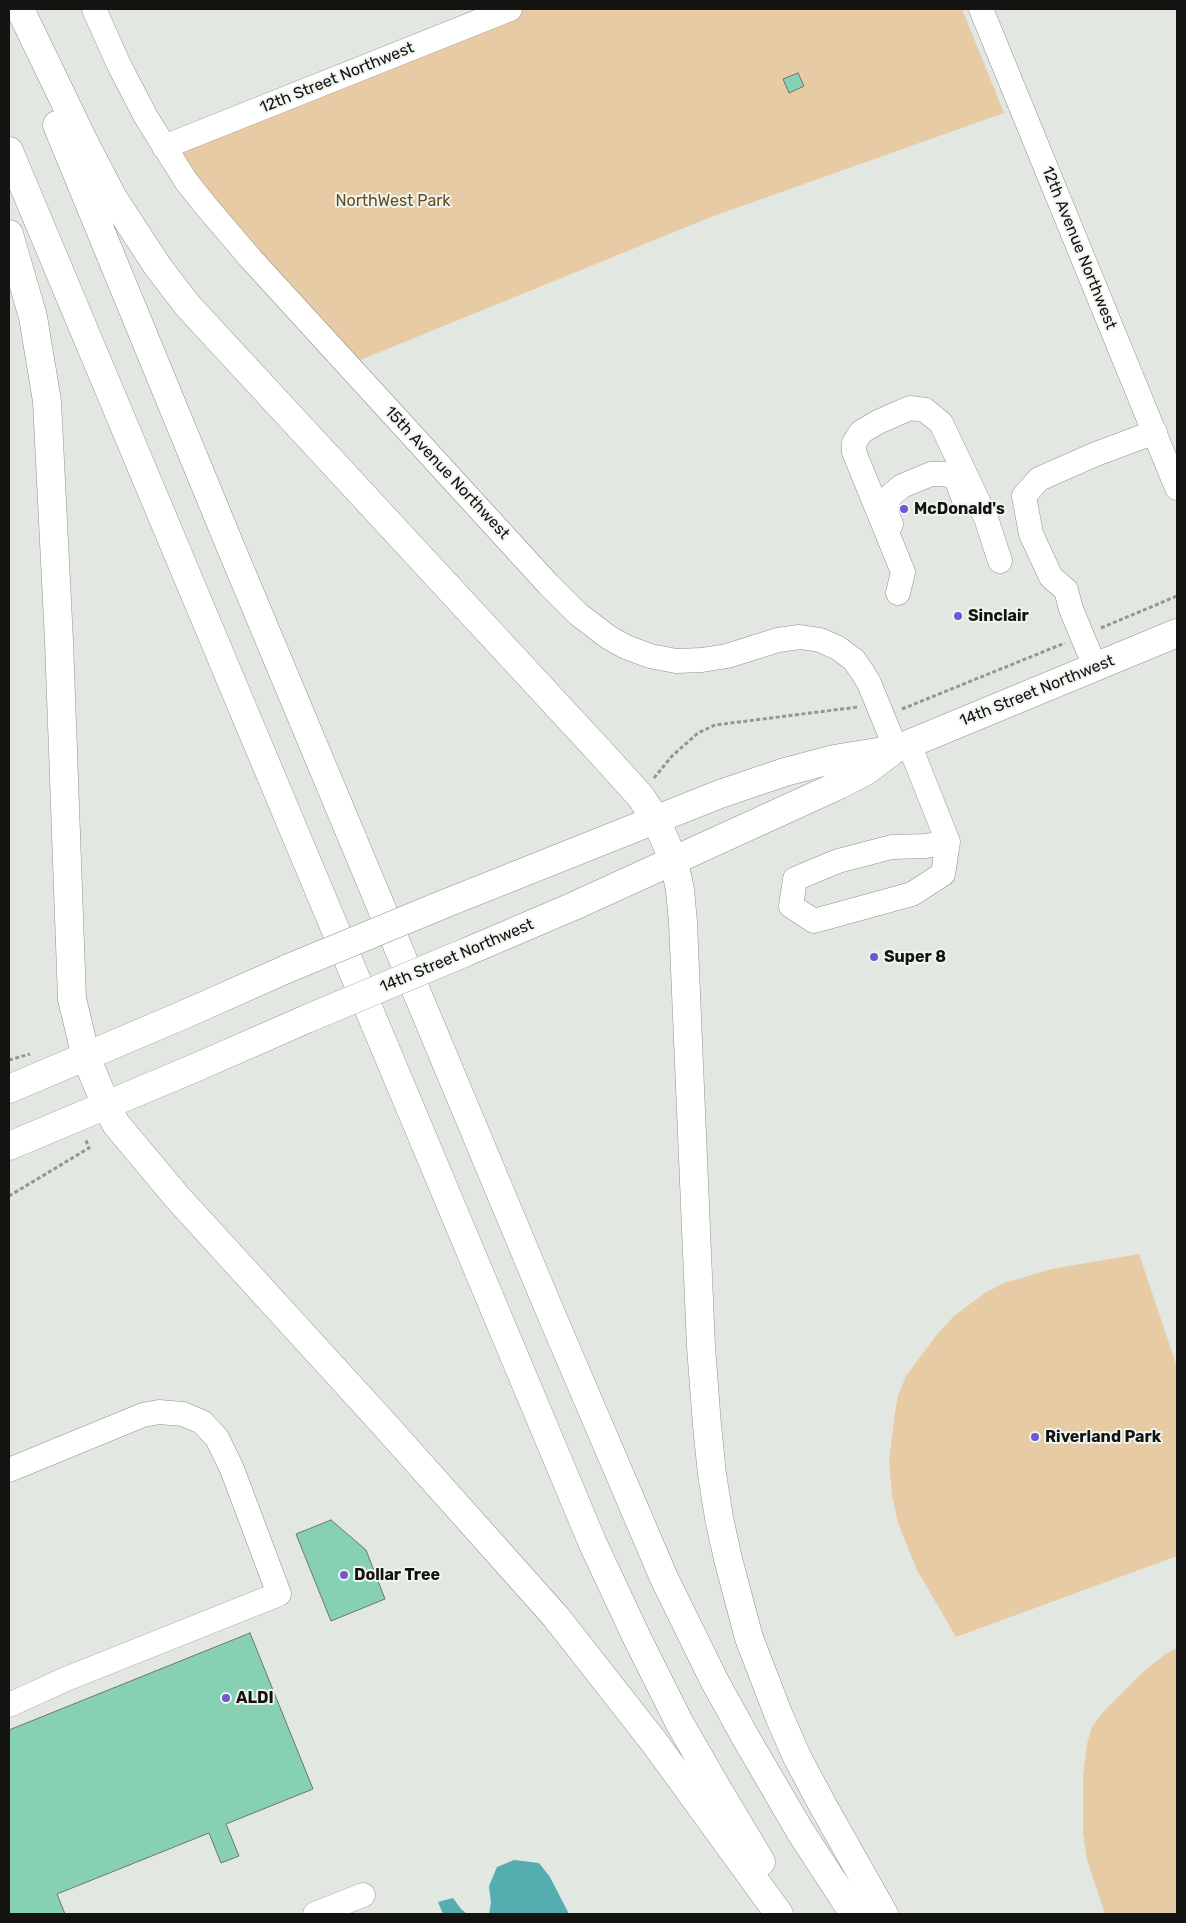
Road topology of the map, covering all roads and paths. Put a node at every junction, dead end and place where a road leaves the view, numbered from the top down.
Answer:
1 (9, 9) edge
2 (20, 9) edge
3 (94, 9) edge
4 (510, 9) edge
5 (981, 9) edge
6 (164, 147) junction
7 (9, 151) edge
8 (9, 234) edge
9 (1155, 432) junction
10 (1177, 487) edge
11 (901, 582) joint
12 (1177, 596) edge
13 (1177, 633) edge
14 (1082, 636) junction
15 (1094, 667) junction
16 (879, 708) junction
17 (902, 746) junction
18 (641, 797) junction
19 (656, 820) junction
20 (948, 842) junction
21 (674, 861) junction
22 (33, 1053) dead end
23 (86, 1057) junction
24 (9, 1060) edge
25 (9, 1089) edge
26 (106, 1105) junction
27 (9, 1146) edge
28 (89, 1148) dead end
29 (9, 1196) edge
30 (9, 1470) edge
31 (9, 1705) edge
32 (363, 1895) dead end
33 (315, 1914) edge
34 (779, 1914) edge
35 (794, 1914) edge
36 (854, 1914) edge
37 (884, 1914) edge

1 - 36 main road
2 - 18 main road
3 - 6 street, 15th Avenue Northwest
4 - 6 street, 12th Street Northwest
5 - 9 street, 12th Avenue Northwest
6 - 16 street, 15th Avenue Northwest
7 - 35 main road
8 - 23 main road
9 - 10 street, 12th Avenue Northwest
9 - 14 street
11 - 11 street
12 - 14 path
13 - 15 main road, 14th Street Northwest
14 - 15 street
14 - 16 path
15 - 17 main road, 14th Street Northwest
16 - 17 street, 15th Avenue Northwest
16 - 18 path
17 - 19 main road, 14th Street Northwest
17 - 20 street, 15th Avenue Northwest
17 - 21 main road, 14th Street Northwest
18 - 19 main road
19 - 21 main road
19 - 23 main road, 14th Street Northwest, bridge
20 - 20 street
21 - 26 main road, 14th Street Northwest, bridge
21 - 37 main road
22 - 24 path
23 - 25 main road, 14th Street Northwest
23 - 26 main road
26 - 27 main road, 14th Street Northwest
26 - 34 main road
28 - 29 path
30 - 31 street
32 - 33 street

